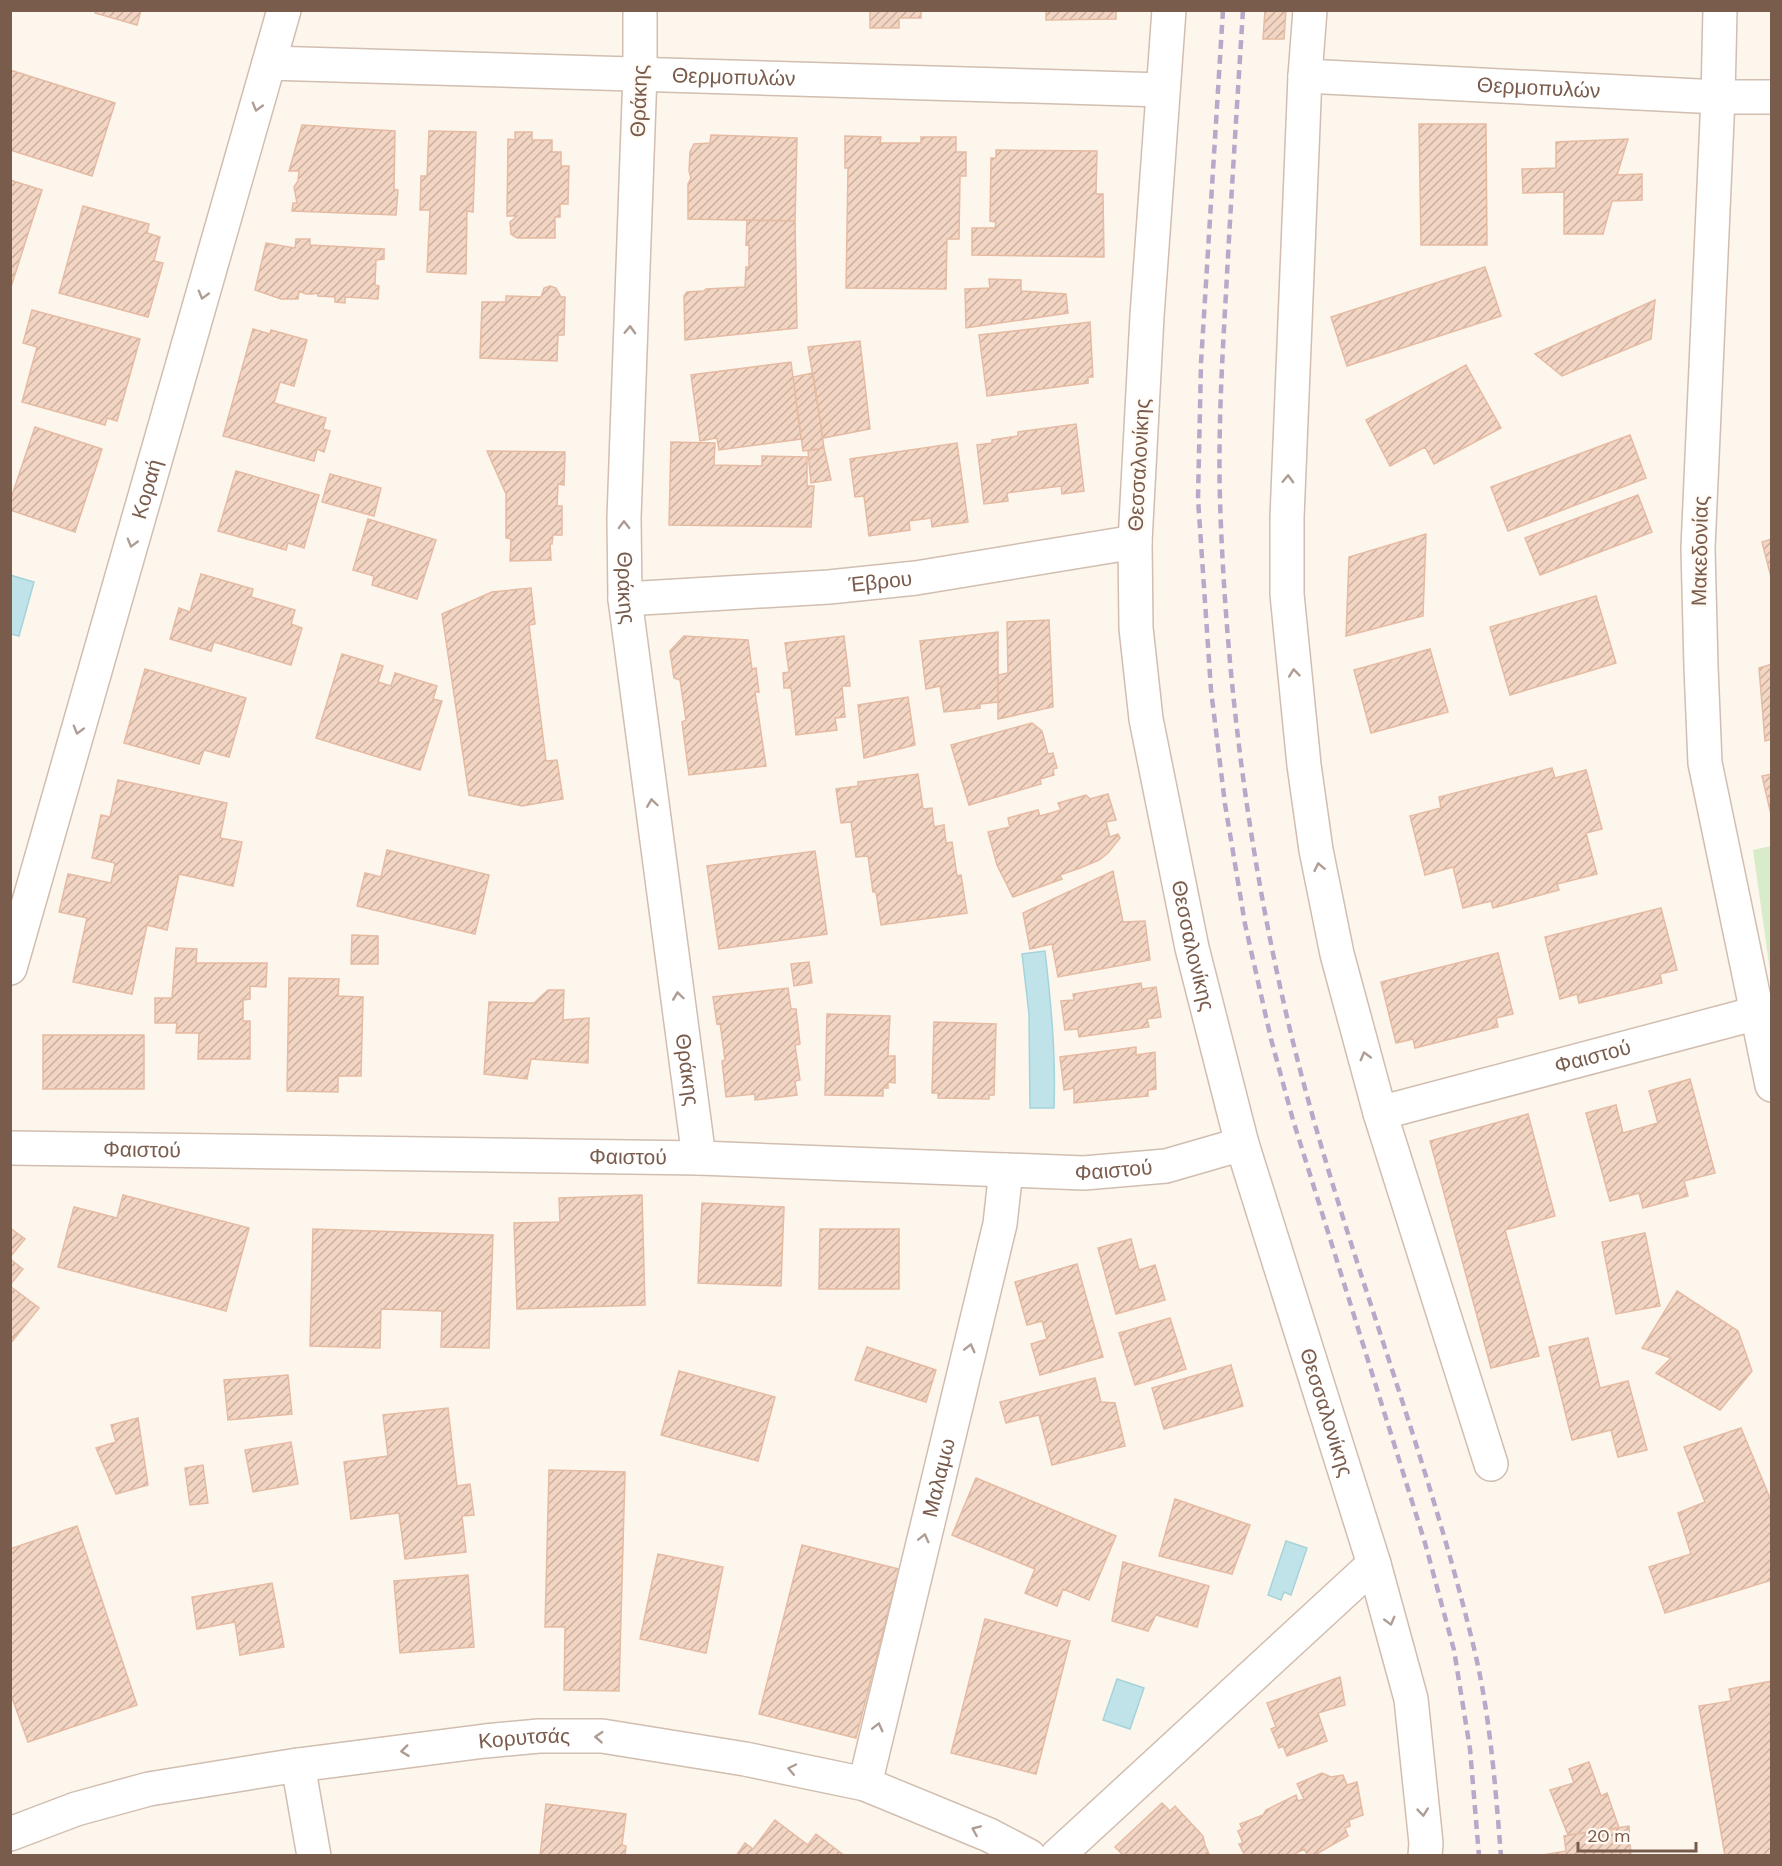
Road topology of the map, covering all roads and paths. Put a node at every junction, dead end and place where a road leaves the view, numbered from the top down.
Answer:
1 (284, 10) edge
2 (640, 10) edge
3 (1168, 10) edge
4 (1310, 10) edge
5 (1720, 10) edge
6 (269, 63) junction
7 (640, 73) junction
8 (1305, 76) junction
9 (1163, 90) junction
10 (1718, 97) junction
11 (1772, 97) edge
12 (1135, 542) junction
13 (625, 599) junction
14 (10, 968) edge
15 (1765, 1011) edge
16 (1772, 1085) edge
17 (1380, 1113) junction
18 (1242, 1144) junction
19 (10, 1148) edge
20 (699, 1158) junction
21 (1006, 1170) junction
22 (1491, 1464) dead end
23 (1374, 1564) junction
24 (298, 1765) junction
25 (865, 1784) junction
26 (10, 1834) edge
27 (314, 1856) edge
28 (1029, 1856) edge
29 (1057, 1856) edge
30 (1425, 1856) edge

1 - 6 street, Κοραή
2 - 7 street, Θράκης
3 - 9 street, Θεσσαλονίκης
4 - 8 street
5 - 10 street, Μακεδονίας
6 - 7 street, Θερμοπυλών
6 -> 14 street, Κοραή
7 - 9 street, Θερμοπυλών
13 -> 7 street, Θράκης
8 - 10 street, Θερμοπυλών
17 -> 8 street
9 - 12 street, Θεσσαλονίκης
10 - 11 street, Θερμοπυλών
10 - 15 street, Μακεδονίας
12 - 13 street, Έβρου
12 - 18 street, Θεσσαλονίκης
20 -> 13 street, Θράκης
15 - 16 street, Μακεδονίας
15 - 17 street, Φαιστού
17 - 22 street
18 - 21 street, Φαιστού
18 - 23 street, Θεσσαλονίκης
19 - 20 street, Φαιστού
20 - 21 street, Φαιστού
25 -> 21 street, Μαλαμω
23 - 29 street
23 -> 30 street, Θεσσαλονίκης
25 -> 24 street, Κορυτσάς
24 - 26 street, Κορυτσάς
24 - 27 street
28 -> 25 street, Κορυτσάς

